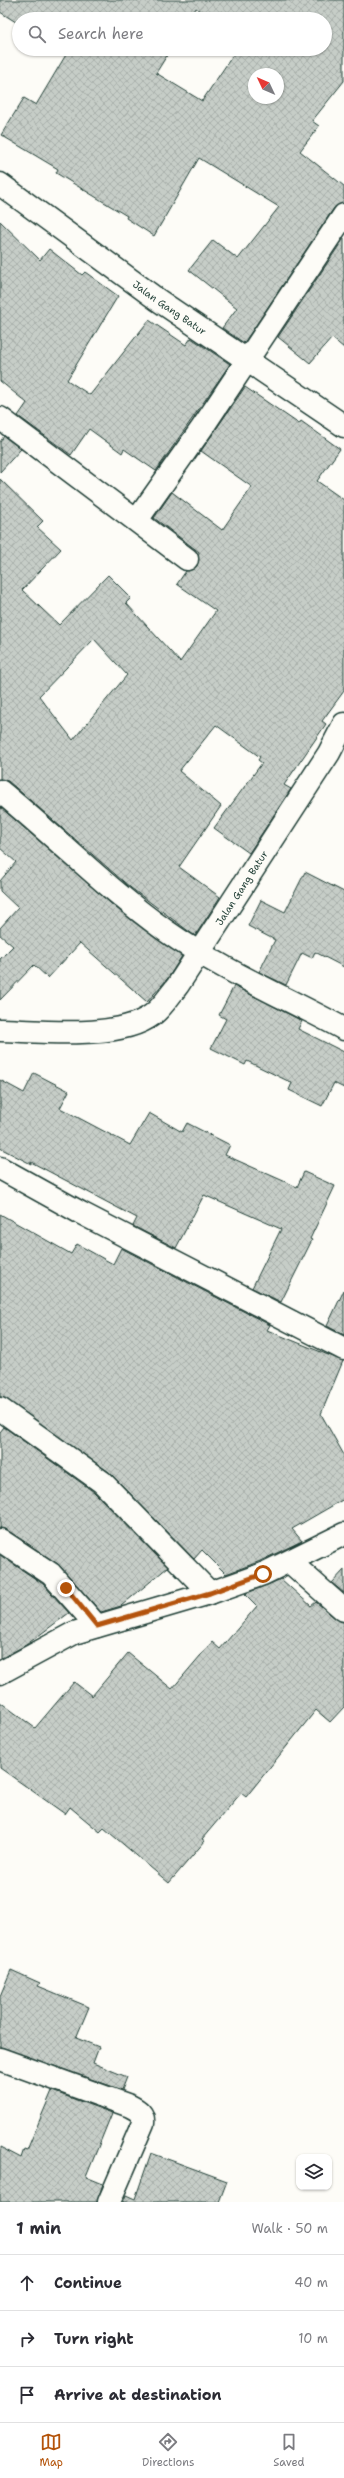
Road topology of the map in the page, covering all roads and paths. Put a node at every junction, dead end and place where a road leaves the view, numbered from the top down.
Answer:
1 (0, 184) edge
2 (344, 215) edge
3 (248, 360) junction
4 (0, 418) edge
5 (344, 426) edge
6 (137, 520) junction
7 (187, 559) dead end
8 (344, 724) edge
9 (0, 791) edge
10 (198, 951) junction
11 (344, 1029) edge
12 (0, 1030) edge
13 (0, 1168) edge
14 (344, 1349) edge
15 (0, 1409) edge
16 (344, 1534) edge
17 (0, 1540) edge
18 (290, 1562) junction
19 (210, 1593) junction
20 (344, 1610) edge
21 (97, 1626) junction
22 (0, 1673) edge
23 (0, 2059) edge
24 (109, 2202) edge

1 - 3 street, Jalan Gang Batur
2 - 3 street
3 - 5 street, Jalan Gang Batur
3 - 6 street
4 - 6 street
6 - 7 street
8 - 10 street, Jalan Gang Batur
9 - 10 street
10 - 11 street
10 - 12 street, Jalan Gang Batur
13 - 14 street
15 - 19 street
16 - 18 street
17 - 21 street
18 - 19 street
18 - 20 street
19 - 21 street
21 - 22 street
23 - 24 street

